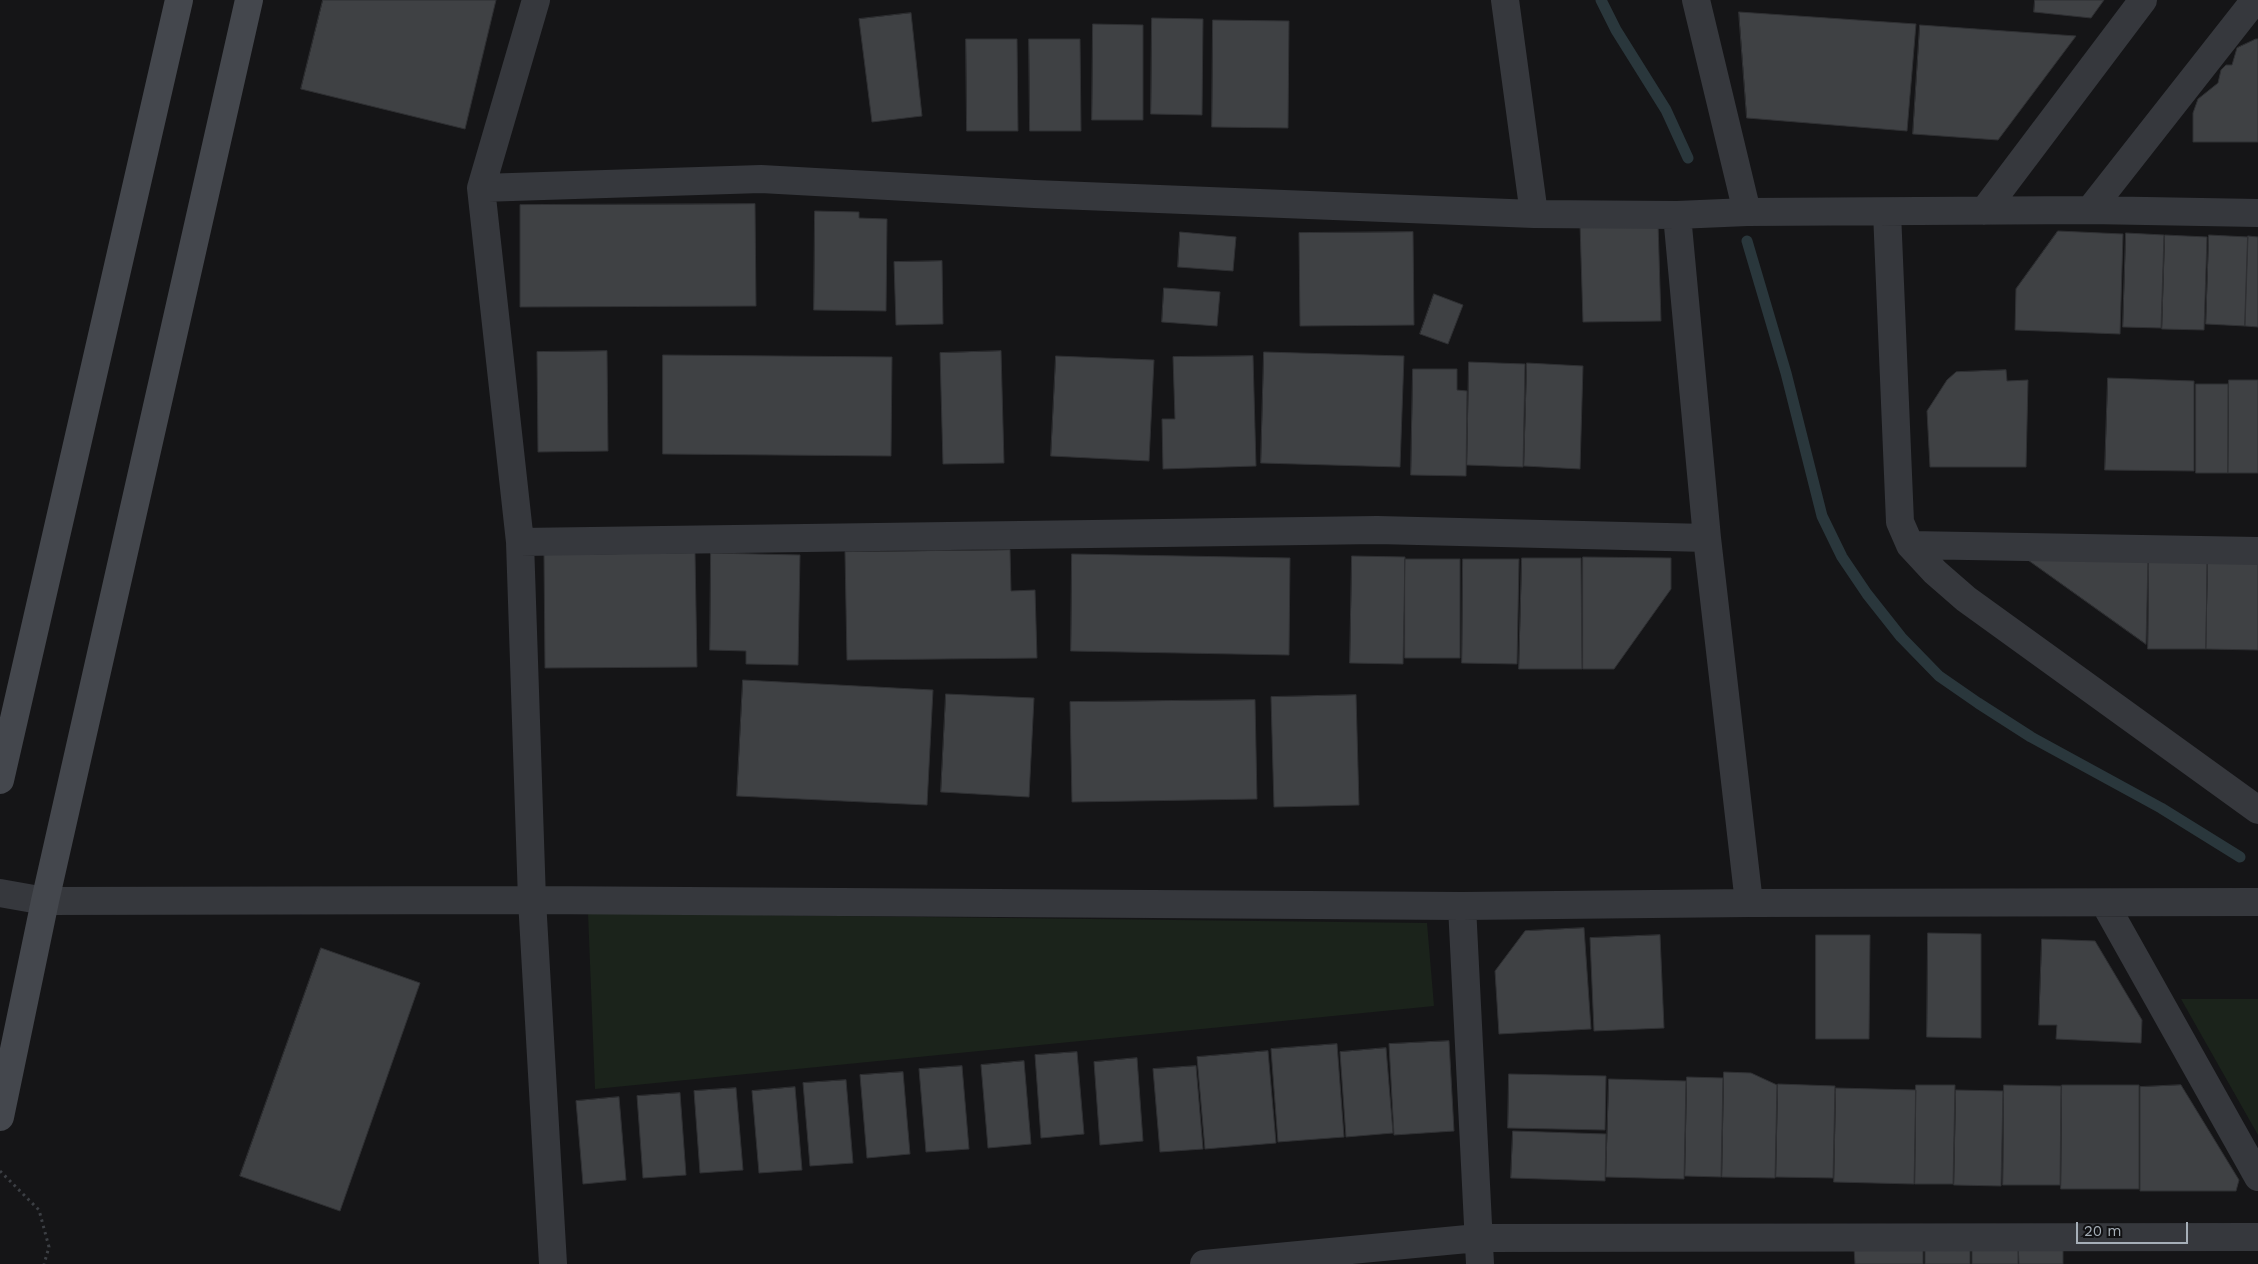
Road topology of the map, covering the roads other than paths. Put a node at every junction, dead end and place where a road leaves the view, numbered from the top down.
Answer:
1 (179, 0) edge
2 (249, 0) edge
3 (536, 0) edge
4 (1506, 0) edge
5 (1696, 0) edge
6 (2143, 0) edge
7 (2255, 0) edge
8 (481, 188) junction
9 (2090, 210) junction
10 (1984, 211) junction
11 (1747, 212) junction
12 (1887, 212) junction
13 (2258, 212) edge
14 (1534, 214) junction
15 (1677, 215) junction
16 (1707, 538) junction
17 (520, 542) junction
18 (1910, 545) junction
19 (2258, 551) edge
20 (0, 780) edge
21 (2258, 810) edge
22 (0, 893) edge
23 (532, 900) junction
24 (45, 901) junction
25 (2258, 902) edge
26 (1749, 903) junction
27 (2105, 904) junction
28 (1462, 906) junction
29 (0, 1117) edge
30 (2258, 1177) edge
31 (2258, 1237) edge
32 (1479, 1251) edge
33 (552, 1264) edge
34 (1204, 1264) edge

1 - 20 main road
2 - 24 main road
3 - 8 street
4 - 14 street
5 - 11 street
6 - 10 street
7 - 9 street
8 - 14 street
8 - 17 street
9 - 10 street
9 - 13 street
10 - 12 street
11 - 12 street
11 - 15 street
12 - 18 street
14 - 15 street
15 - 16 street
16 - 17 street
16 - 26 street
17 - 23 street
18 - 19 street
18 - 21 street
22 - 24 street
23 - 24 street
23 - 28 street
23 - 33 street
24 - 29 main road
25 - 27 street
26 - 27 street
26 - 28 street
27 - 30 street
28 - 32 street
31 - 32 street
32 - 34 street

